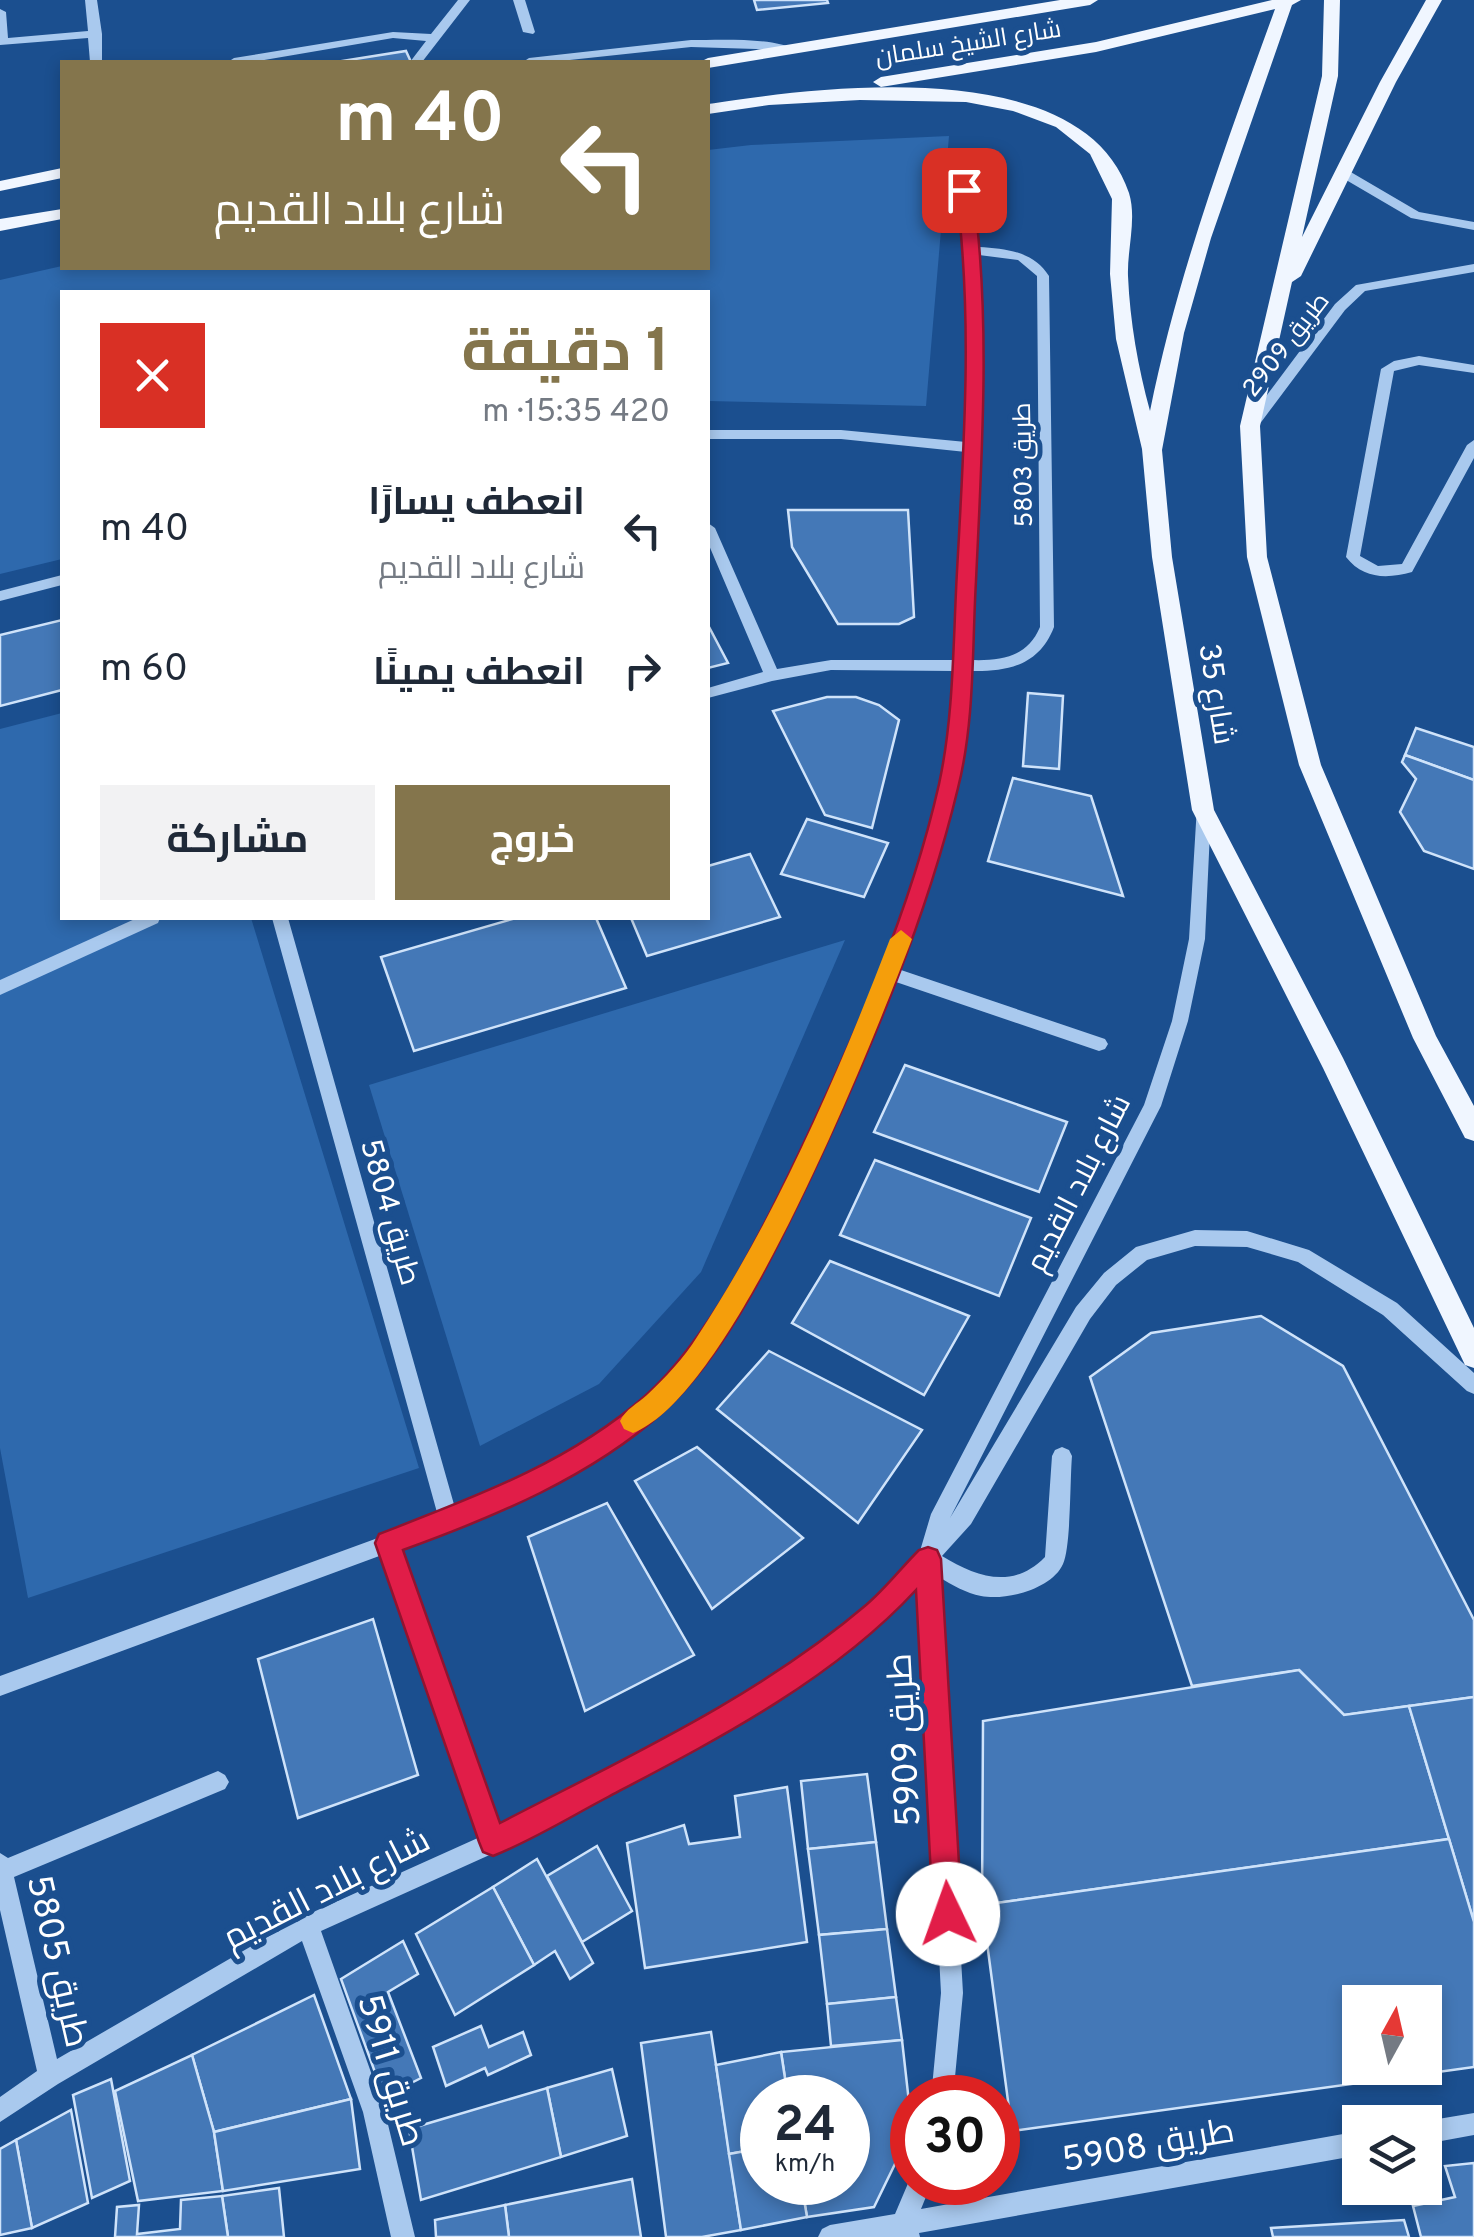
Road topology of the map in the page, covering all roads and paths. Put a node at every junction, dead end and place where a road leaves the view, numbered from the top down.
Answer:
1 (91, 0) edge
2 (464, 0) edge
3 (519, 0) edge
4 (1090, 0) edge
5 (1288, 0) edge
6 (1332, 0) edge
7 (1434, 0) edge
8 (0, 12) edge
9 (528, 32) dead end
10 (96, 34) junction
11 (435, 38) junction
12 (1, 42) edge
13 (791, 50) junction
14 (96, 60) edge
15 (245, 60) edge
16 (418, 60) edge
17 (545, 60) edge
18 (710, 63) edge
19 (770, 100) junction
20 (710, 109) edge
21 (60, 173) edge
22 (1345, 174) junction
23 (0, 186) edge
24 (964, 190) dead end
25 (60, 214) edge
26 (0, 226) edge
27 (1474, 226) edge
28 (973, 250) junction
29 (1474, 268) edge
30 (1456, 271) junction
31 (1474, 281) edge
32 (1274, 312) junction
33 (1474, 368) edge
34 (1250, 426) junction
35 (710, 434) edge
36 (1474, 445) edge
37 (973, 448) junction
38 (1152, 450) junction
39 (710, 533) edge
40 (60, 581) edge
41 (0, 596) edge
42 (961, 668) junction
43 (772, 675) junction
44 (710, 692) edge
45 (1203, 810) junction
46 (148, 920) edge
47 (281, 920) edge
48 (888, 972) junction
49 (0, 988) edge
50 (1099, 1044) dead end
51 (1474, 1130) edge
52 (1474, 1356) edge
53 (1474, 1385) edge
54 (1062, 1456) dead end
55 (449, 1521) junction
56 (388, 1543) junction
57 (928, 1559) junction
58 (0, 1686) edge
59 (218, 1782) dead end
60 (493, 1842) junction
61 (1, 1867) edge
62 (308, 1926) junction
63 (944, 2075) edge
64 (50, 2076) junction
65 (0, 2112) edge
66 (1474, 2124) edge
67 (1442, 2129) edge
68 (1342, 2146) edge
69 (913, 2205) edge
70 (906, 2229) edge
71 (402, 2237) edge
72 (830, 2237) edge

1 - 10 street
2 - 11 street
3 - 9 street
4 - 13 main road, شارع الشيخ سلمان
5 - 19 main road, شارع الشيخ سلمان
5 - 38 main road, شارع 35
6 - 32 main road
7 - 22 main road
8 - 12 street
10 - 12 street
10 - 14 street
11 - 15 street
11 - 16 street
13 - 17 street
13 - 18 main road, شارع الشيخ سلمان
19 - 20 main road, شارع الشيخ سلمان
19 - 38 main road
21 - 23 main road
22 - 27 street
22 - 32 main road
24 - 28 street
25 - 26 main road
28 - 37 street
28 - 42 street, طريق 5803
29 - 30 street, طريق 2909
30 - 31 street
30 - 34 street, طريق 2909
32 - 34 main road
33 - 36 street
34 - 51 main road
35 - 37 street
37 - 42 street
38 - 45 main road, شارع 35
39 - 43 street
40 - 41 street
42 - 43 street, طريق 5803
42 - 48 street
43 - 44 street, طريق 5803
45 - 52 main road, شارع 35
45 - 57 street, شارع بلاد القديم
46 - 49 street
47 - 55 street, طريق 5804
48 - 50 street
48 - 55 street
53 - 57 street, شارع بلاد القديم
54 - 57 street
55 - 56 street
56 - 58 street
56 - 60 street
57 - 60 street, شارع بلاد القديم
57 - 63 street, طريق 5909
59 - 61 street
60 - 62 street, شارع بلاد القديم
61 - 64 street, طريق 5805
62 - 64 street, شارع بلاد القديم
62 - 71 street, طريق 5911
64 - 65 street, شارع بلاد القديم
66 - 67 street
68 - 70 street, طريق 5908
69 - 70 street
70 - 72 street, طريق 5908

